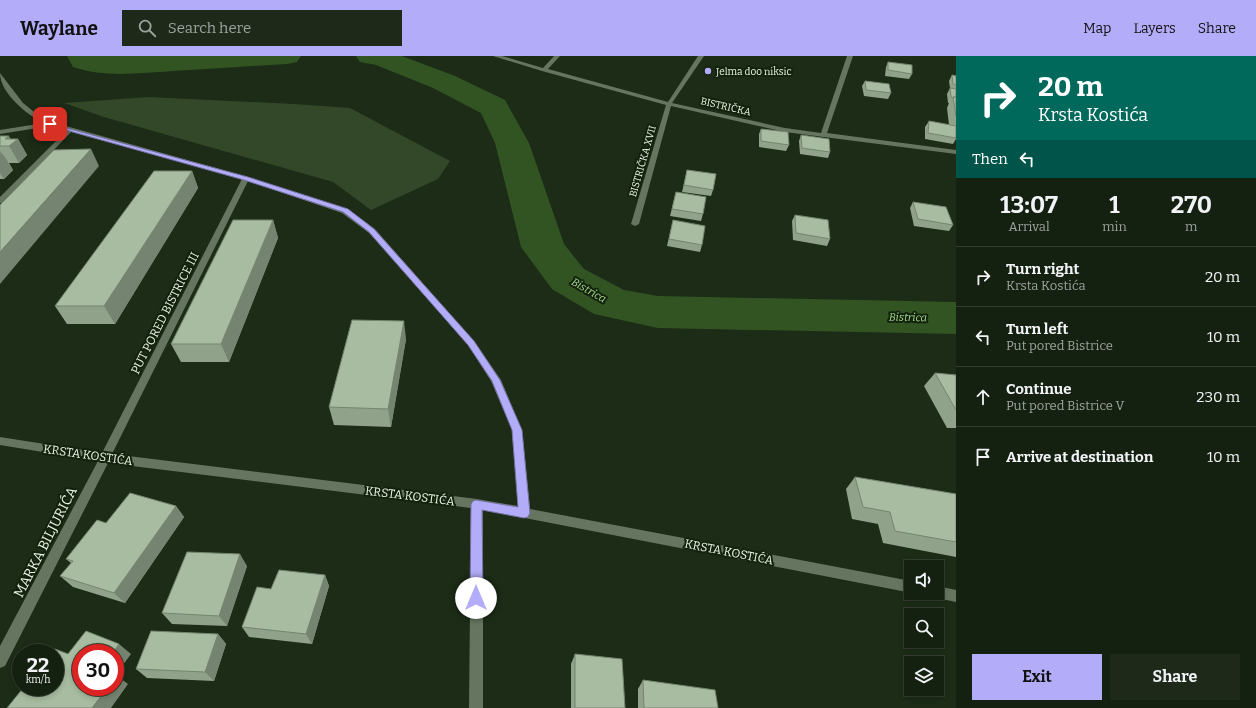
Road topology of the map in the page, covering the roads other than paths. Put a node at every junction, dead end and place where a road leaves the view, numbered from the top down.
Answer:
1 (496, 56) edge
2 (557, 56) edge
3 (701, 56) edge
4 (850, 56) edge
5 (544, 70) junction
6 (0, 75) edge
7 (669, 104) junction
8 (50, 124) junction
9 (70, 130) junction
10 (0, 132) edge
11 (823, 135) junction
12 (956, 152) edge
13 (246, 178) junction
14 (0, 201) edge
15 (635, 224) dead end
16 (0, 441) edge
17 (105, 458) junction
18 (476, 504) junction
19 (524, 513) junction
20 (904, 586) edge
21 (944, 593) edge
22 (956, 596) edge
23 (0, 661) edge
24 (476, 708) edge

1 - 5 street, BISTRIČKA
2 - 5 street
3 - 7 street, BISTRIČKA XVII
4 - 11 street
5 - 7 street, BISTRIČKA
6 - 8 street
7 - 11 street, BISTRIČKA
7 - 15 street, BISTRIČKA XVII
8 - 9 street
8 - 10 street
9 - 13 street
9 - 14 street
11 - 12 street, BISTRIČKA
13 - 17 street, PUT PORED BISTRICE III
13 - 19 street
16 - 17 street, KRSTA KOSTIĆA
17 - 18 street, KRSTA KOSTIĆA
17 - 23 street, MARKA BILJURIĆA
18 - 19 street, KRSTA KOSTIĆA
18 - 24 street
19 - 20 street, KRSTA KOSTIĆA
21 - 22 street

